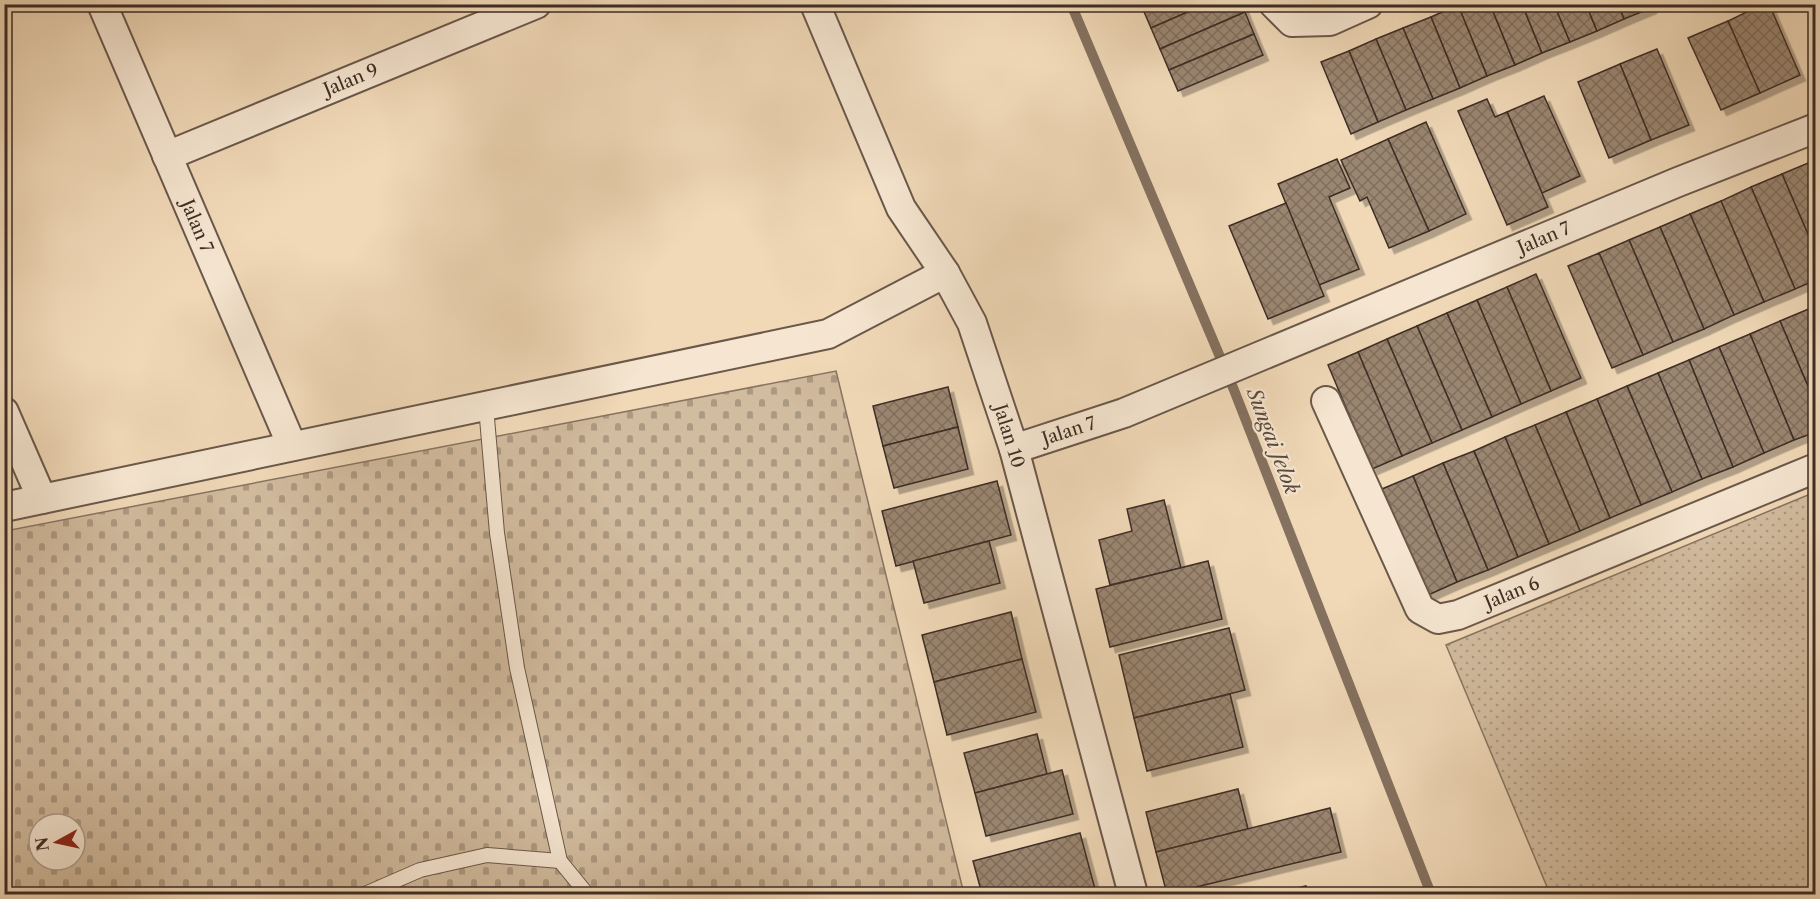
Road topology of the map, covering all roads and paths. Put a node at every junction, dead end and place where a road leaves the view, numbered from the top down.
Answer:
1 (102, 4) edge
2 (536, 4) edge
3 (815, 4) edge
4 (1274, 4) edge
5 (1368, 4) edge
6 (1815, 128) edge
7 (167, 156) junction
8 (945, 273) junction
9 (1326, 401) dead end
10 (486, 407) junction
11 (4, 412) edge
12 (292, 446) junction
13 (1014, 449) junction
14 (1815, 468) edge
15 (42, 499) junction
16 (4, 507) edge
17 (560, 861) junction
18 (365, 894) edge
19 (587, 894) edge
20 (1133, 894) edge

1 - 7 street, Jalan 7
2 - 7 street, Jalan 9
3 - 8 street, Jalan 10
4 - 5 street
6 - 13 street, Jalan 7
7 - 12 street, Jalan 7
8 - 10 street
8 - 13 street, Jalan 10
9 - 14 street, Jalan 6
10 - 12 street
10 - 17 lane
11 - 15 street
12 - 15 street
13 - 20 street, Jalan 10
15 - 16 street
17 - 18 lane
17 - 19 lane

